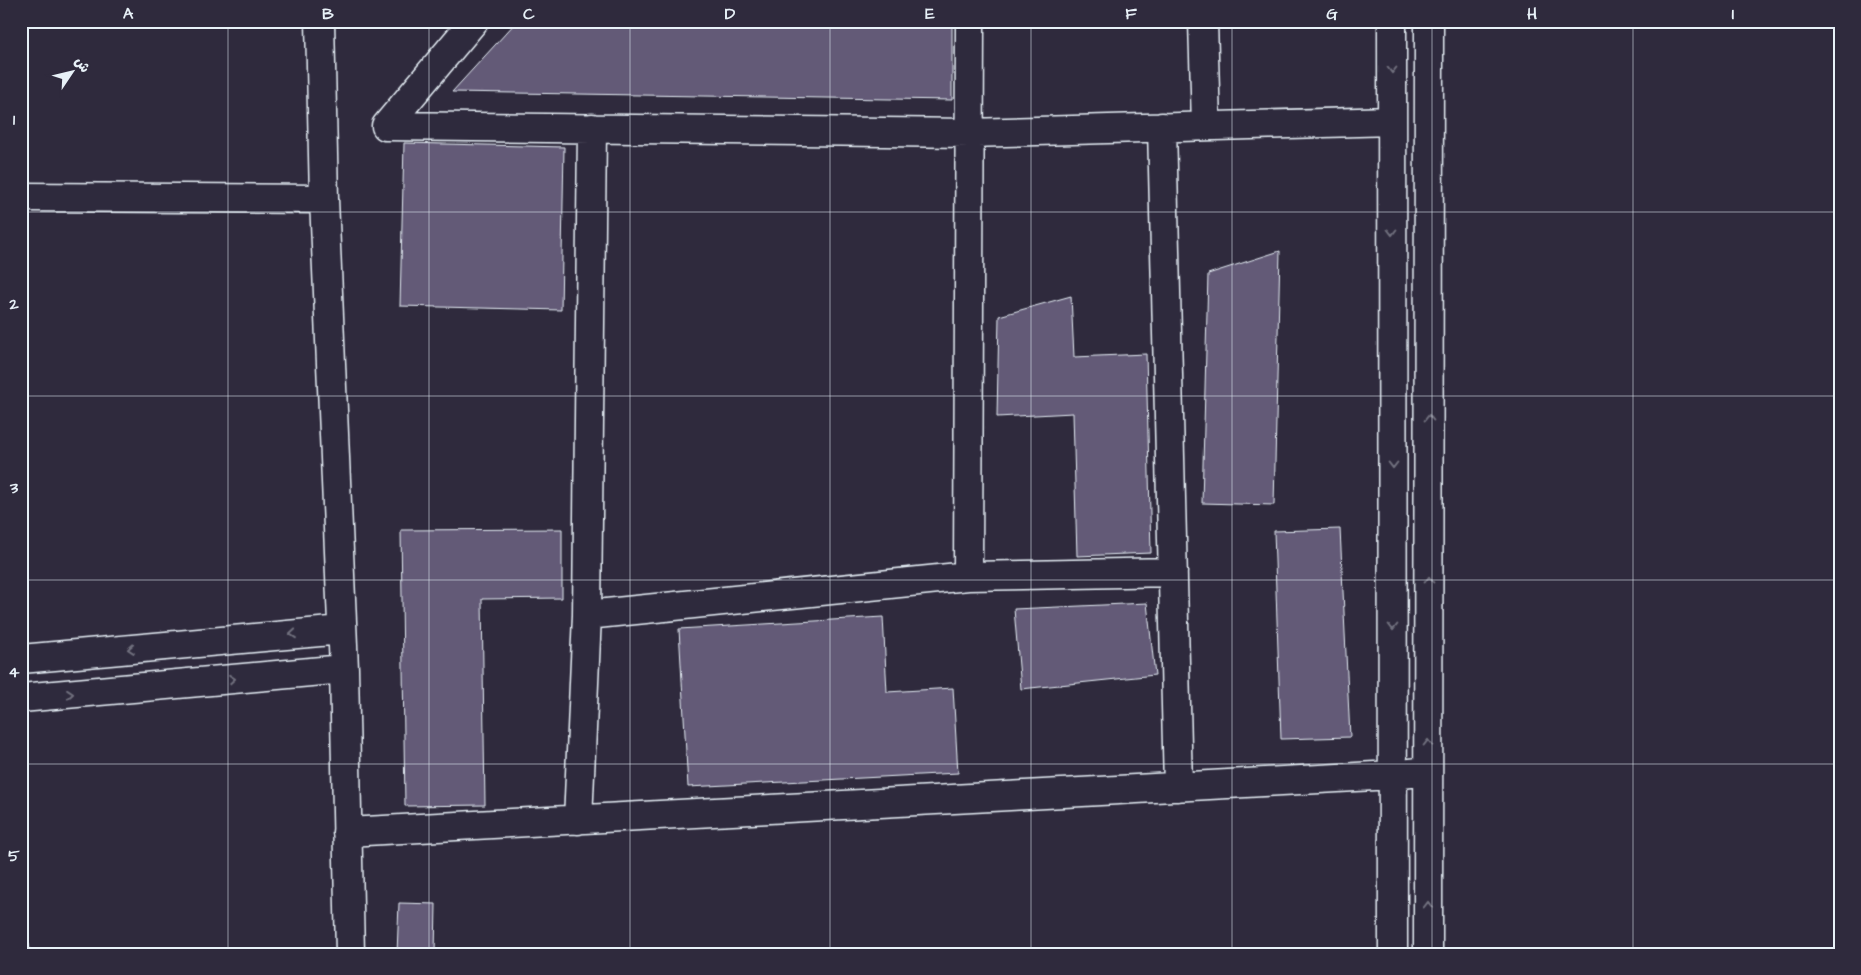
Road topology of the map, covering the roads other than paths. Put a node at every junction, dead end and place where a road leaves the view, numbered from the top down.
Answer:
1 (320, 21) edge
2 (474, 21) edge
3 (970, 21) edge
4 (1203, 21) edge
5 (1392, 21) edge
6 (1430, 21) edge
7 (1392, 121) junction
8 (1206, 126) junction
9 (1162, 127) junction
10 (592, 128) junction
11 (969, 132) junction
12 (21, 196) edge
13 (324, 199) junction
14 (1173, 572) junction
15 (968, 576) junction
16 (587, 615) junction
17 (342, 630) junction
18 (21, 659) edge
19 (344, 669) junction
20 (21, 698) edge
21 (1428, 771) junction
22 (1393, 775) junction
23 (1178, 787) junction
24 (578, 820) junction
25 (347, 832) junction
26 (350, 954) edge
27 (1393, 954) edge
28 (1428, 954) edge

1 - 13 street
2 - 10 street
3 - 11 street
4 - 8 street
5 -> 7 street
21 -> 6 street
7 - 8 street
7 -> 22 street
8 - 9 street
9 - 11 street
9 - 14 street
10 - 11 street
10 - 16 street
11 - 15 street
12 - 13 street
13 - 17 street
14 - 15 street
14 - 23 street
15 - 16 street
16 - 24 street
17 -> 18 street
17 - 19 street
20 -> 19 street
19 - 25 street
21 - 22 street
28 -> 21 street
22 - 23 street
22 - 27 street
23 - 24 street
24 - 25 street
25 - 26 street

